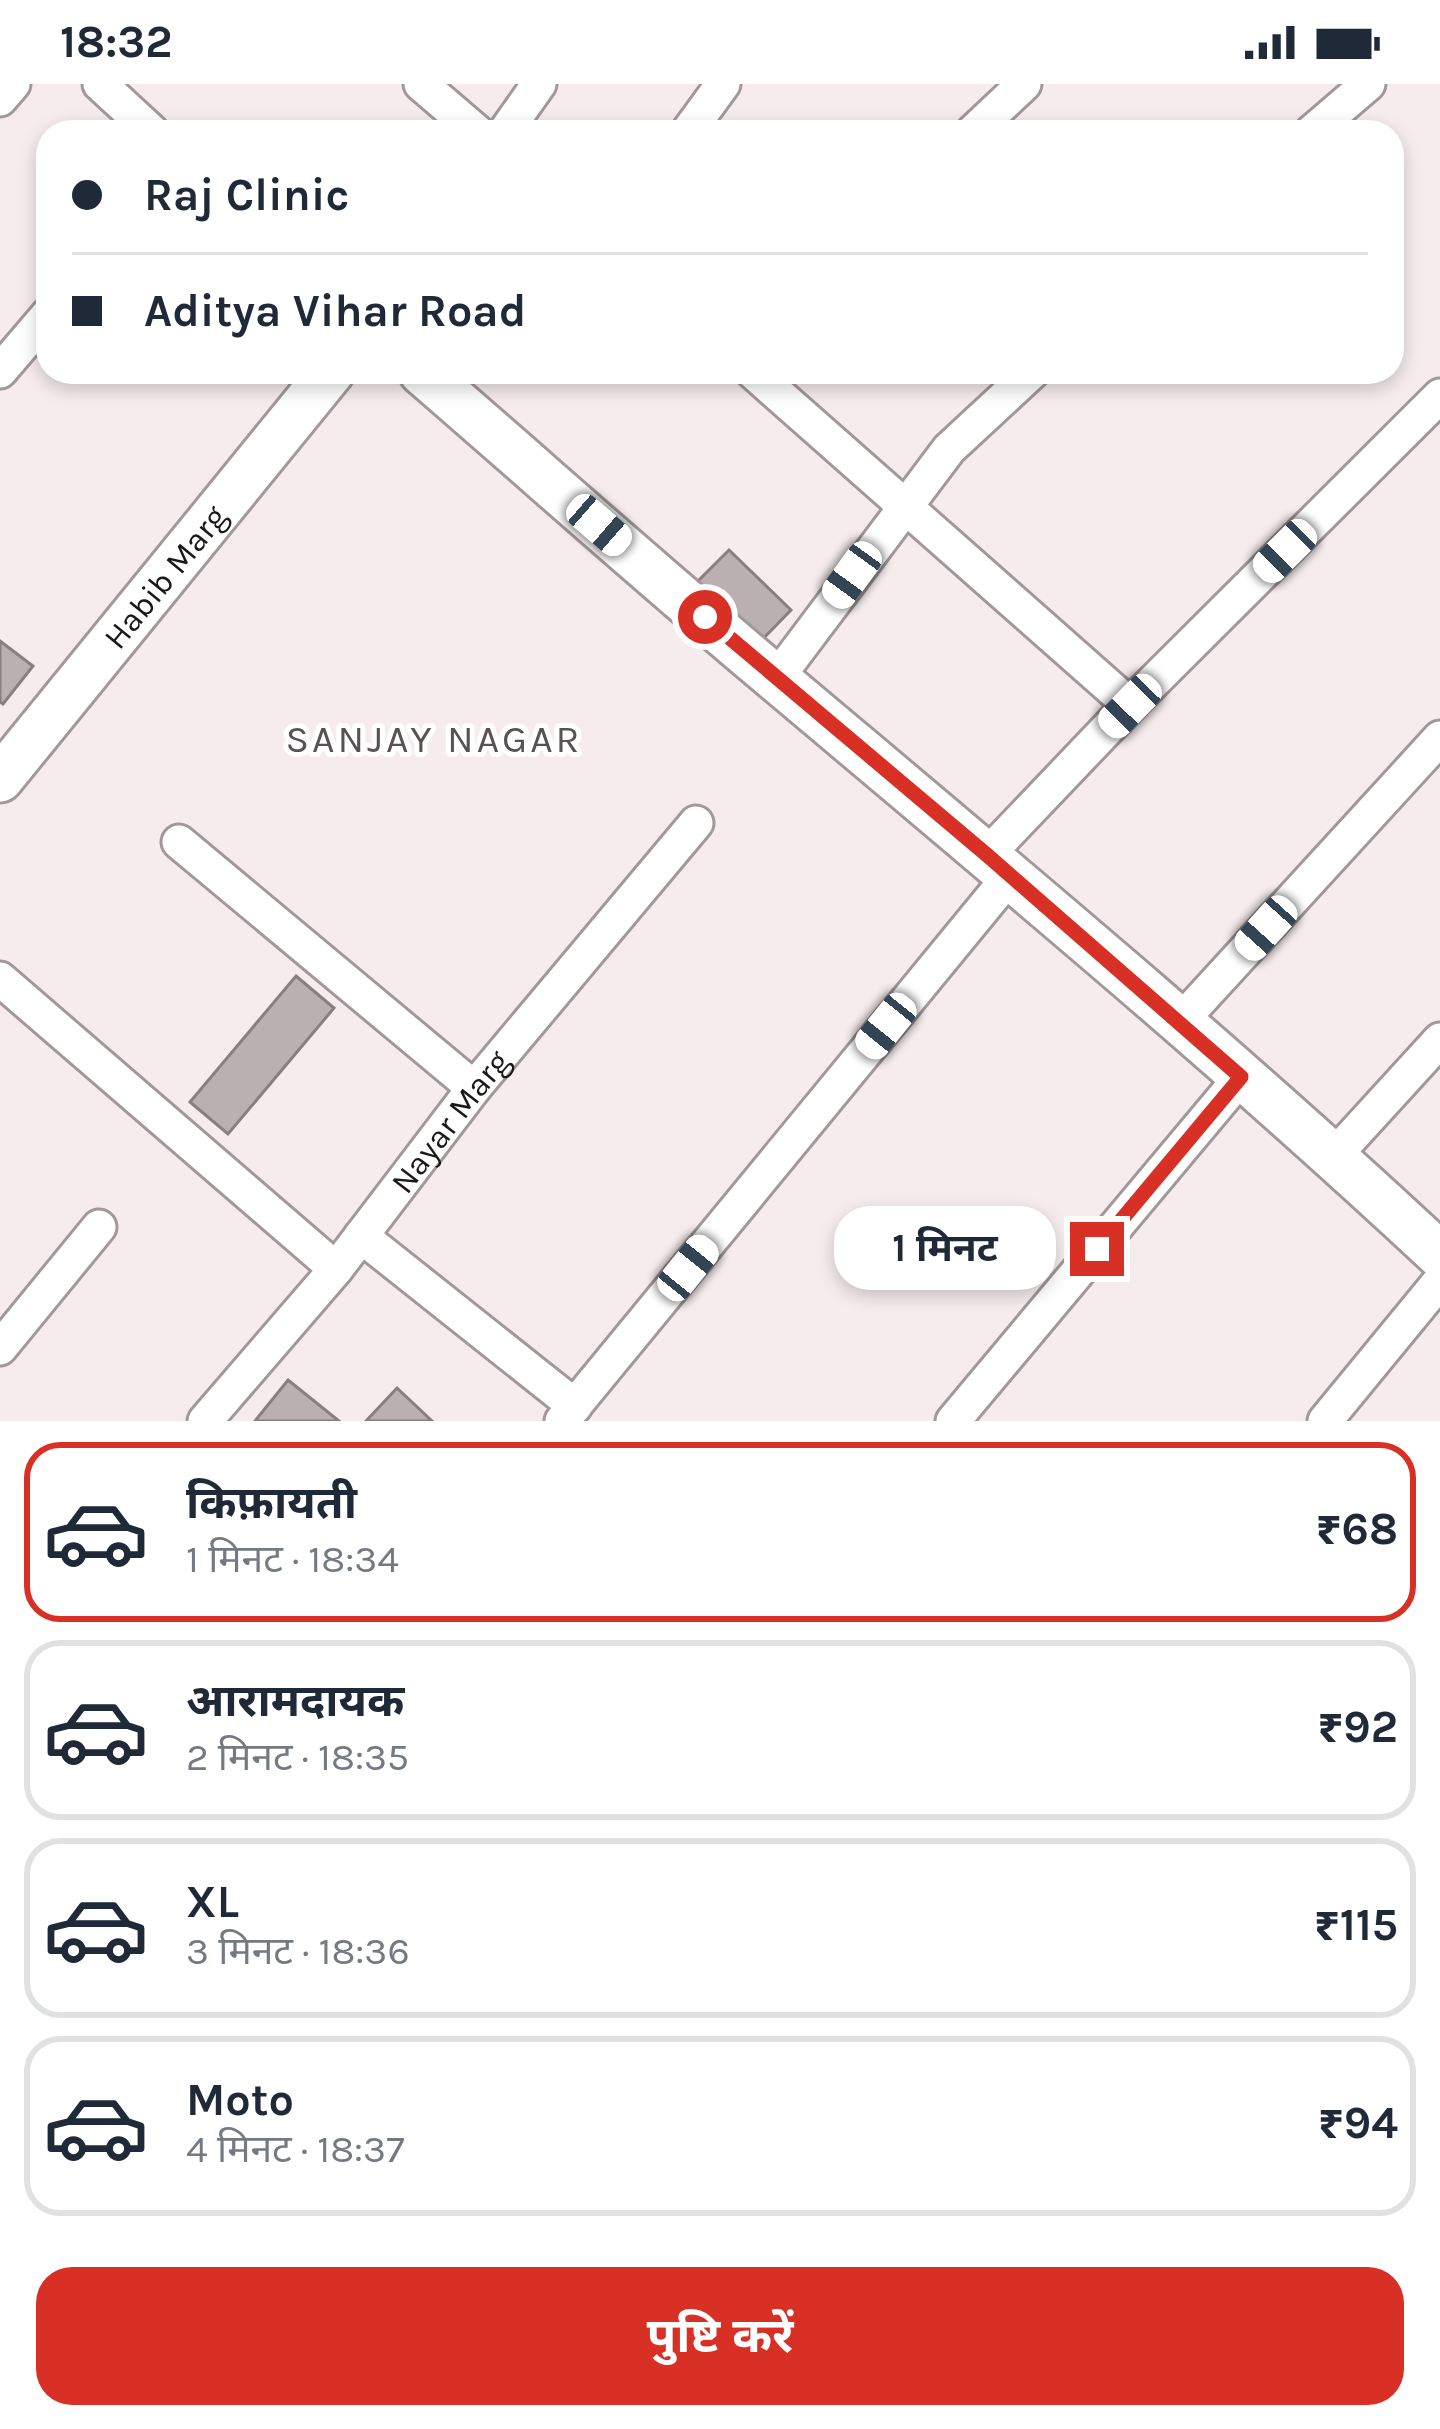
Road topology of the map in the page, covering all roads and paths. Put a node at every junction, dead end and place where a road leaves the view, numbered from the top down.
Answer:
1 (13, 84) edge
2 (100, 84) edge
3 (421, 84) edge
4 (539, 84) edge
5 (723, 84) edge
6 (1024, 84) edge
7 (1368, 84) edge
8 (0, 99) edge
9 (139, 120) edge
10 (463, 120) edge
11 (514, 120) edge
12 (697, 120) edge
13 (986, 120) edge
14 (1326, 120) edge
15 (36, 329) edge
16 (0, 371) edge
17 (321, 384) edge
18 (436, 384) edge
19 (766, 384) edge
20 (1019, 384) edge
21 (1440, 396) edge
22 (902, 507) junction
23 (776, 679) junction
24 (1130, 706) junction
25 (1440, 738) edge
26 (0, 778) edge
27 (696, 824) dead end
28 (179, 842) dead end
29 (998, 866) junction
30 (0, 979) edge
31 (1179, 1023) junction
32 (1440, 1040) edge
33 (1241, 1077) junction
34 (474, 1088) junction
35 (1334, 1156) junction
36 (99, 1227) dead end
37 (361, 1236) junction
38 (1440, 1255) edge
39 (336, 1269) junction
40 (1440, 1281) edge
41 (0, 1348) edge
42 (569, 1414) edge
43 (206, 1421) edge
44 (952, 1421) edge
45 (1325, 1421) edge

1 - 8 street
2 - 9 street
3 - 10 street
4 - 11 street
5 - 12 street
6 - 13 street
7 - 14 street
15 - 16 street
17 - 26 street, Habib Marg
18 - 23 street
19 - 22 street
20 - 22 street
21 - 24 street
22 - 23 street
22 - 24 street
23 - 29 street
24 - 29 street
25 - 31 street
27 - 34 street, Nayar Marg
28 - 34 street
29 - 31 street
29 - 42 street
30 - 39 street
31 - 33 street
32 - 35 street
33 - 35 street
33 - 44 street
34 - 37 street, Nayar Marg
35 - 38 street
36 - 41 street
37 - 39 street, Nayar Marg
37 - 42 street
39 - 43 street, Nayar Marg
40 - 45 street

